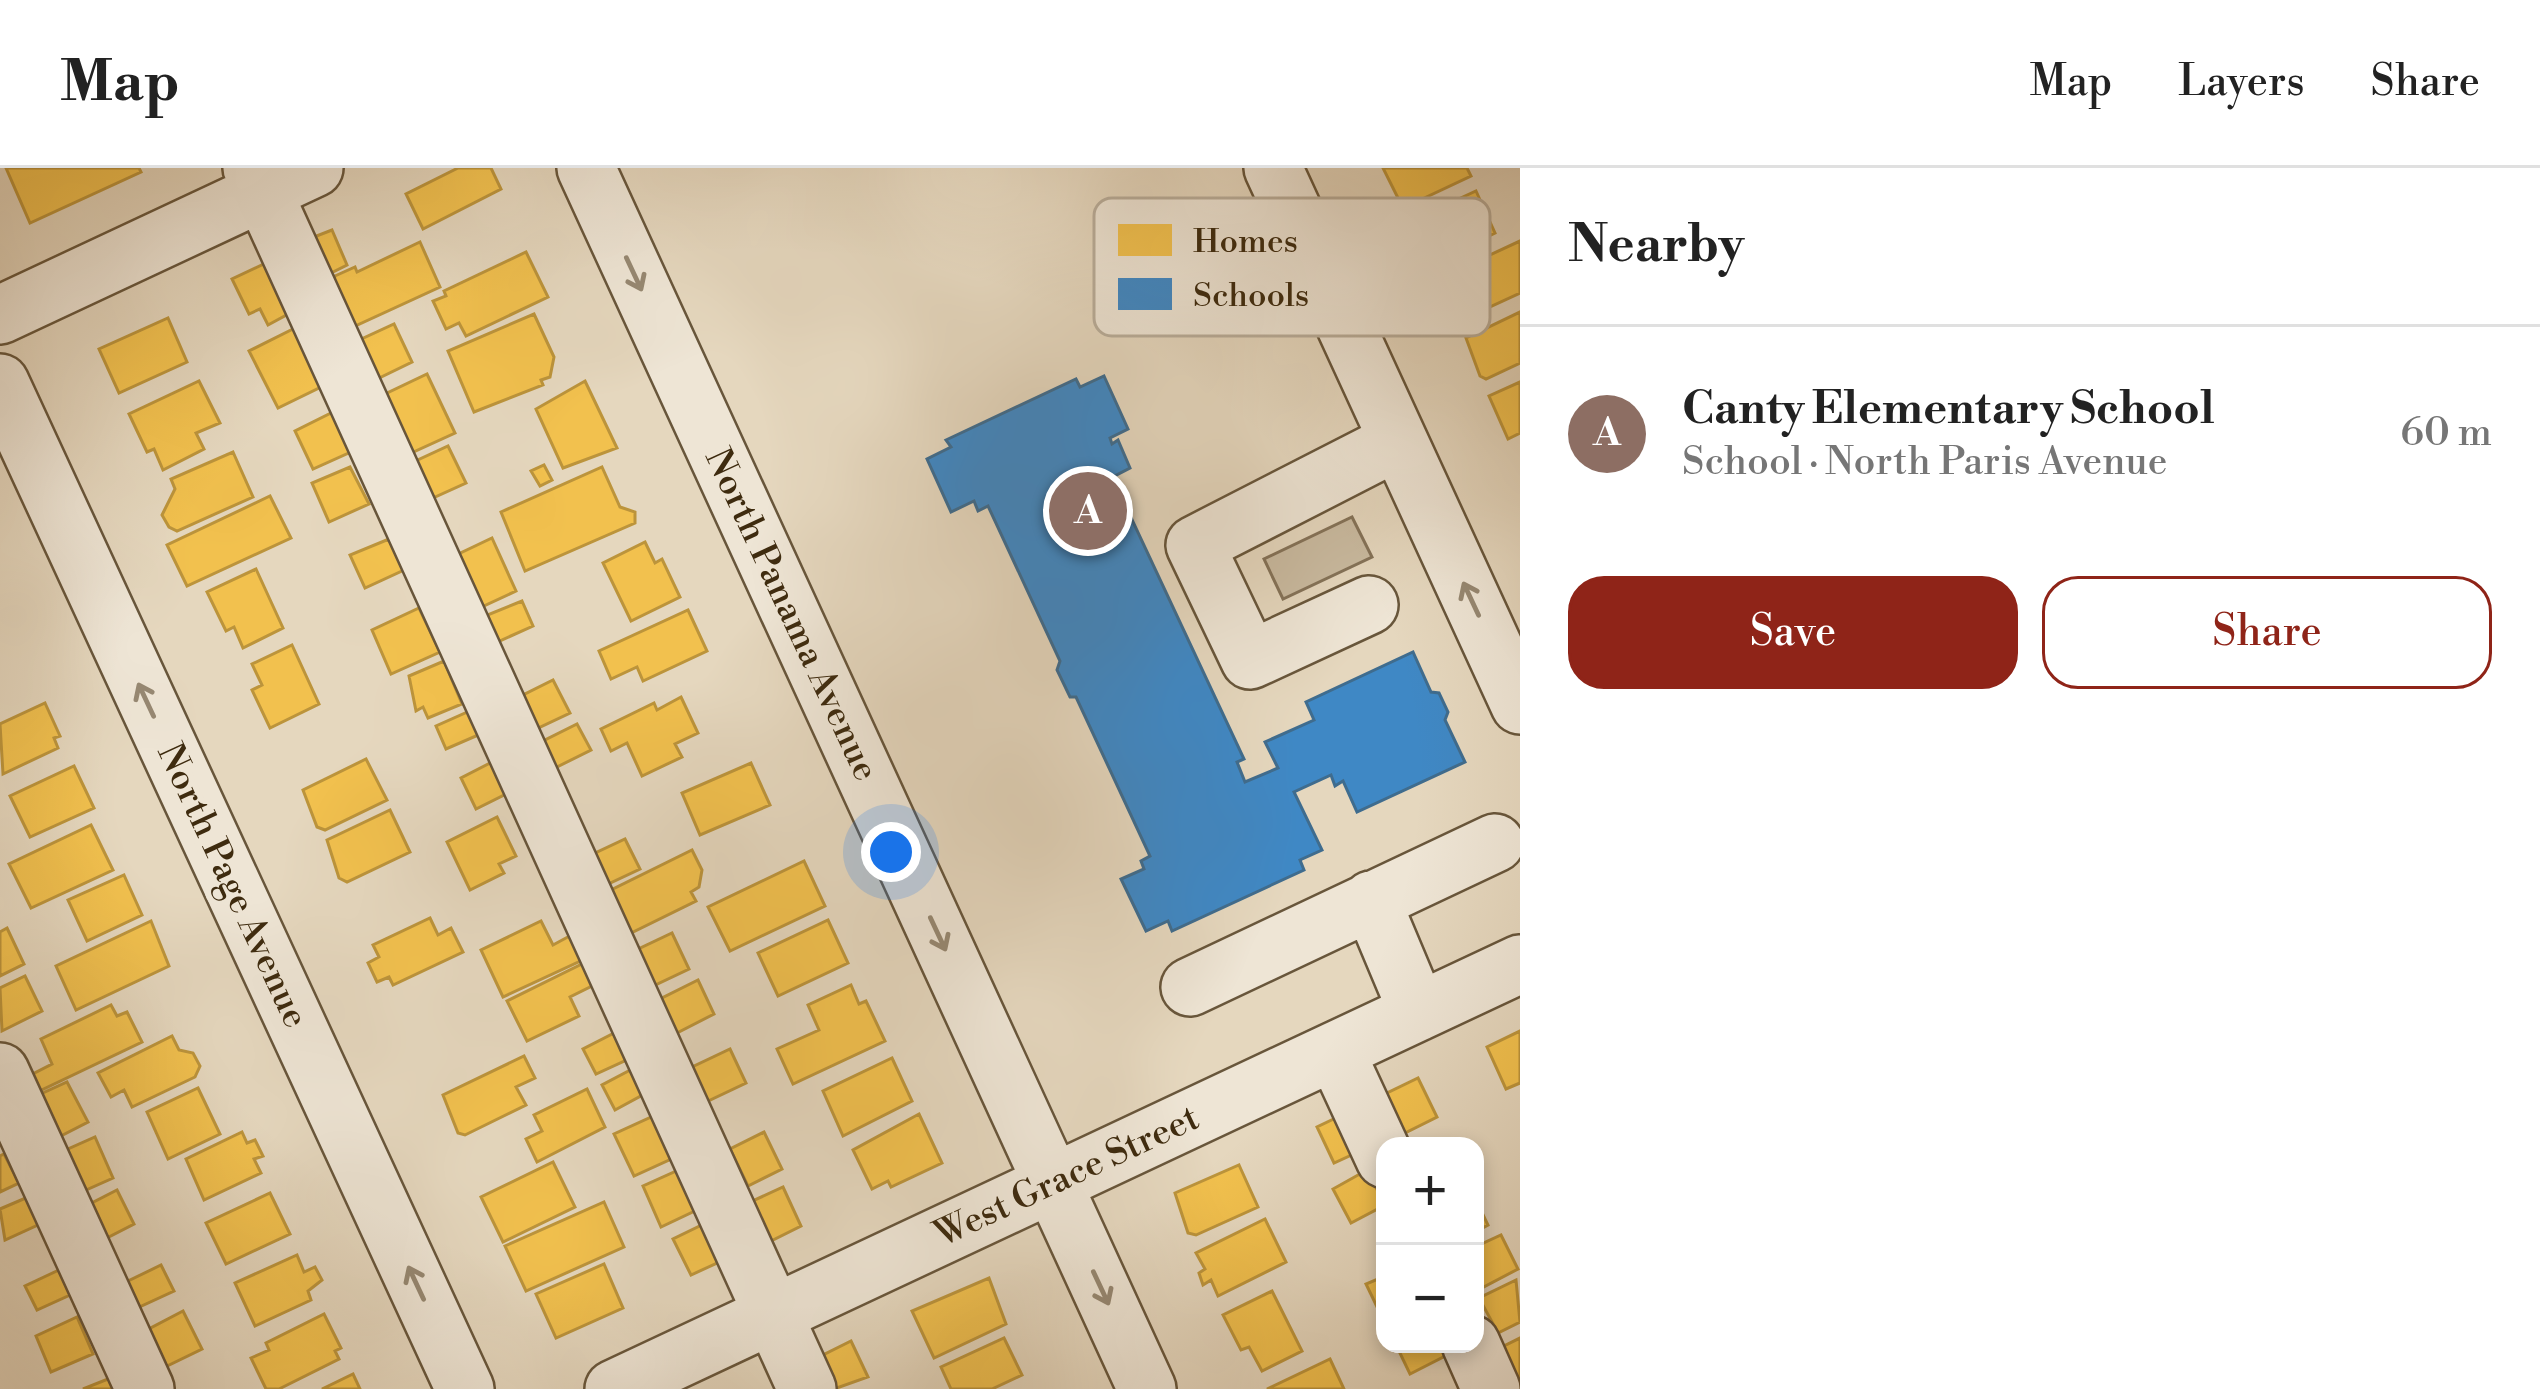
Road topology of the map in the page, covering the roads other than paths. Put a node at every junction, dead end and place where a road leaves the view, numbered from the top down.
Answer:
1 (586, 168) edge
2 (1273, 168) edge
3 (276, 176) edge
4 (1287, 198) edge
5 (0, 315) edge
6 (1351, 336) edge
7 (0, 383) edge
8 (1399, 441) junction
9 (1369, 605) dead end
10 (1520, 705) edge
11 (1496, 843) dead end
12 (1371, 900) junction
13 (1520, 964) edge
14 (1190, 987) dead end
15 (1418, 1012) junction
16 (1335, 1051) junction
17 (0, 1072) edge
18 (1376, 1140) edge
19 (1053, 1184) junction
20 (772, 1315) junction
21 (1475, 1353) edge
22 (145, 1389) edge
23 (465, 1389) edge
24 (614, 1389) edge
25 (807, 1389) edge
26 (1147, 1389) edge
27 (1491, 1389) edge

1 -> 19 street, North Panama Avenue
2 - 4 street
3 - 5 street
3 - 20 street
6 - 8 street
23 -> 7 street, North Page Avenue
8 - 9 street
10 -> 8 street
11 - 12 street
12 - 14 street
12 - 15 street
13 - 15 street, West Grace Street
15 - 16 street, West Grace Street
16 - 18 street
16 - 19 street, West Grace Street
17 - 22 street
19 - 20 street, West Grace Street
19 -> 26 street, North Panama Avenue
20 - 24 street, West Grace Street
20 - 25 street
21 - 27 street

